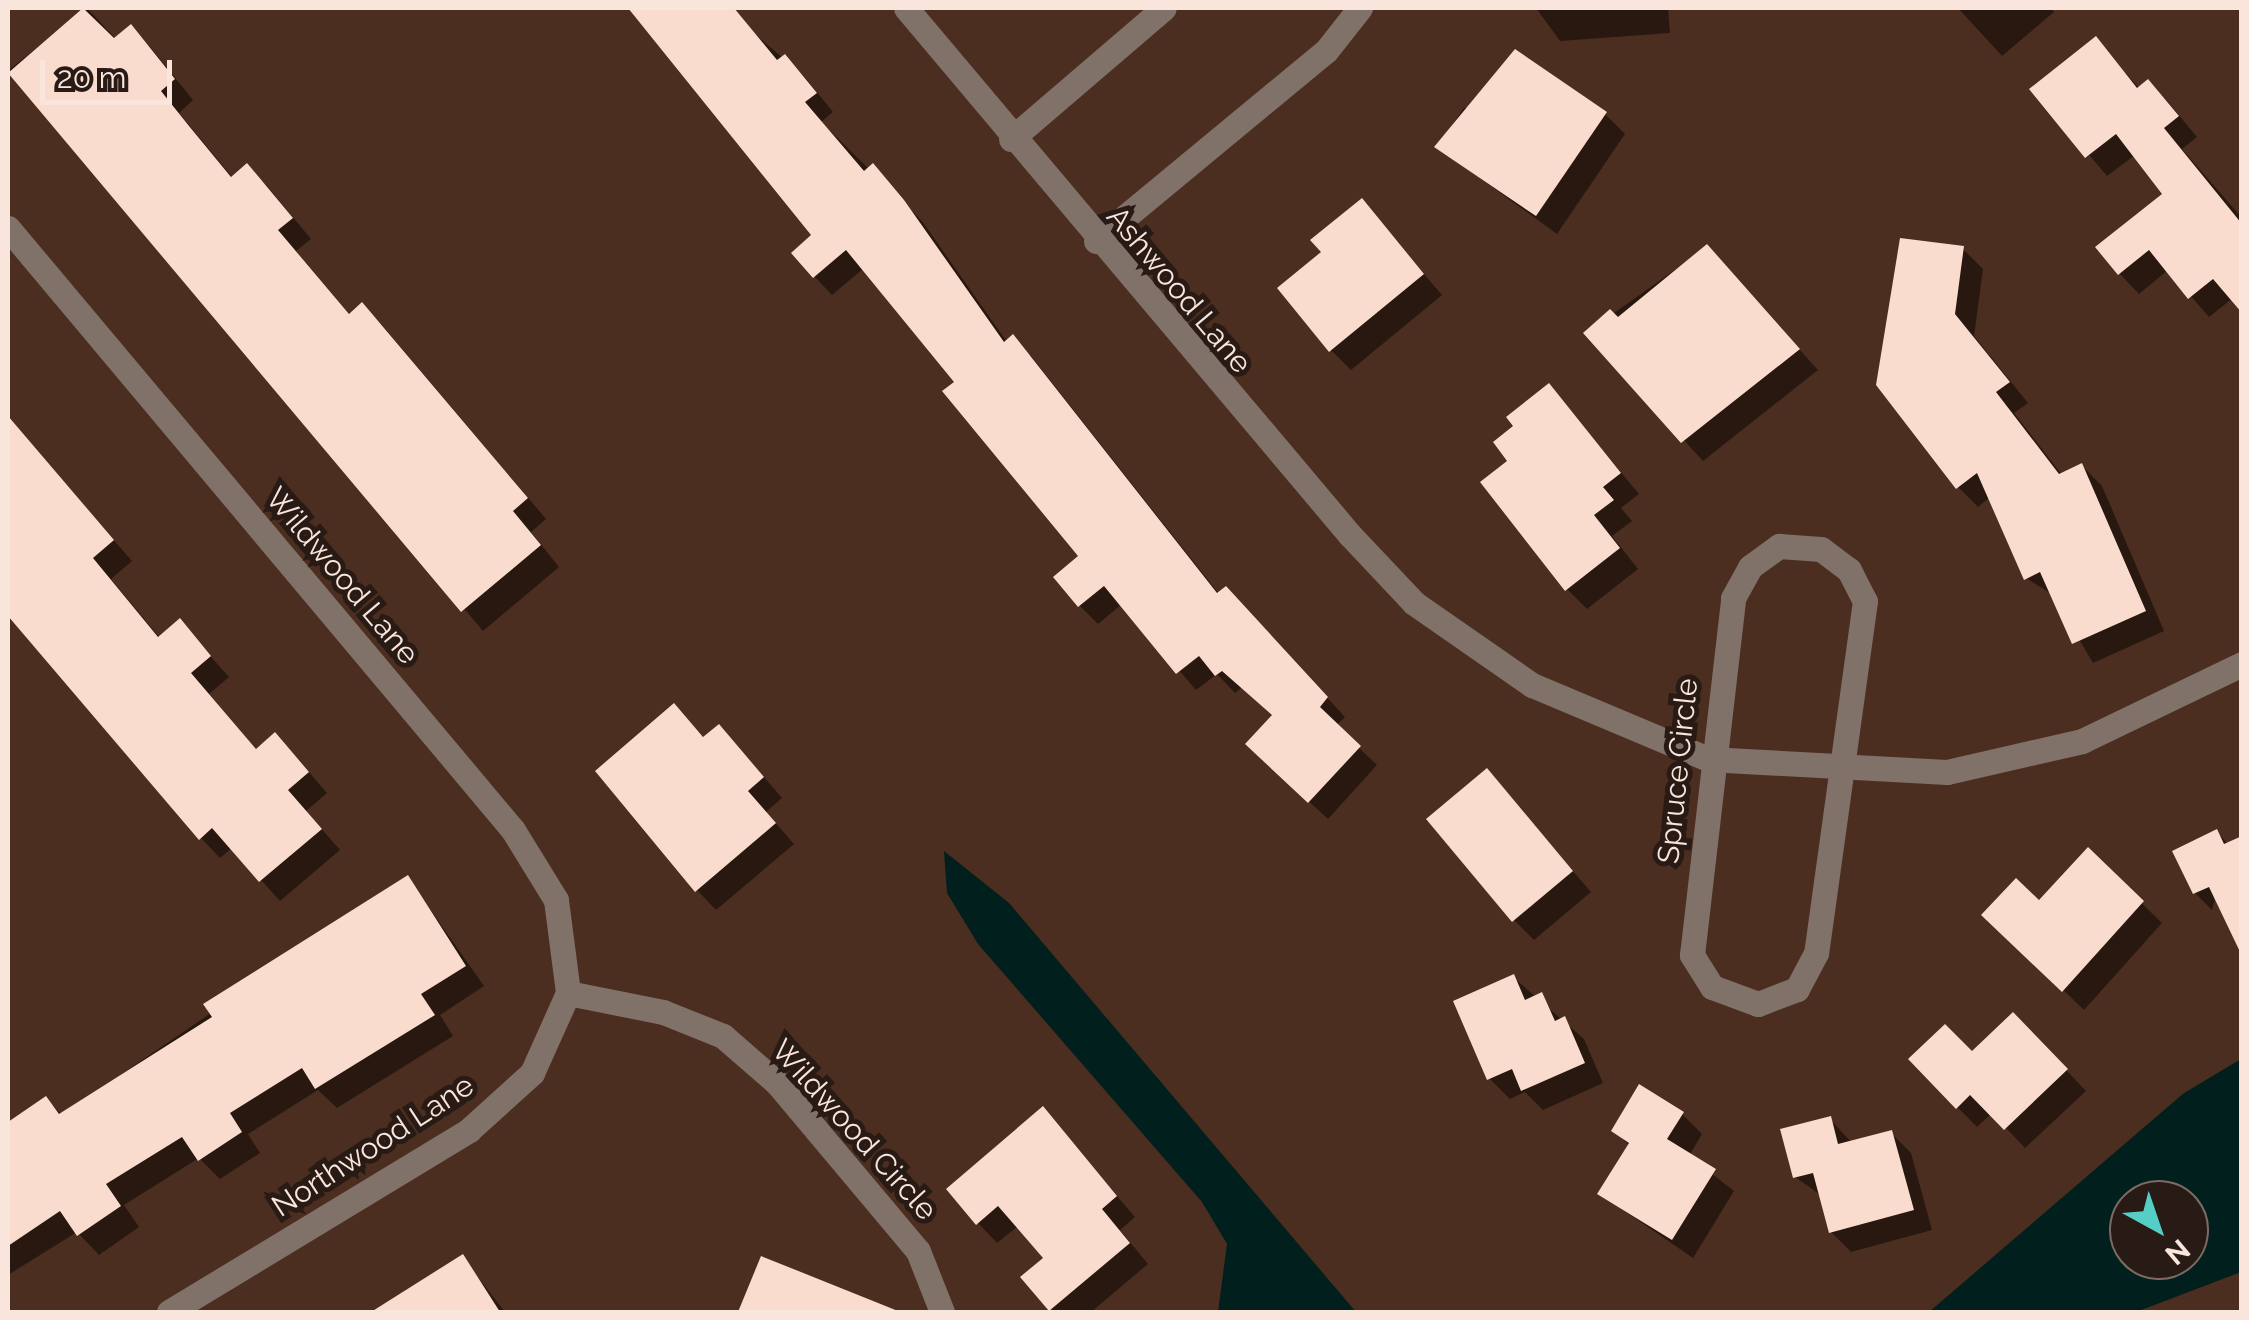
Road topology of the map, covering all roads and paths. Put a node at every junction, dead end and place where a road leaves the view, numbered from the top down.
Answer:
1 (906, 8) edge
2 (1164, 8) edge
3 (1360, 8) edge
4 (1011, 139) junction
5 (8, 228) edge
6 (1096, 241) junction
7 (2242, 664) edge
8 (1708, 759) junction
9 (1845, 772) junction
10 (568, 993) junction
11 (203, 1304) edge
12 (169, 1312) edge
13 (942, 1312) edge

1 - 4 street, Ashwood Lane
2 - 4 street
3 - 6 street
4 - 6 street, Ashwood Lane
5 - 10 street, Wildwood Lane
6 - 8 street, Ashwood Lane
7 - 9 street, Ashwood Lane
8 - 9 street, Ashwood Lane
8 - 9 street, Spruce Circle
8 - 9 street, Spruce Circle
10 - 11 street, Northwood Lane
10 - 13 street, Wildwood Circle
11 - 12 street, Northwood Lane

